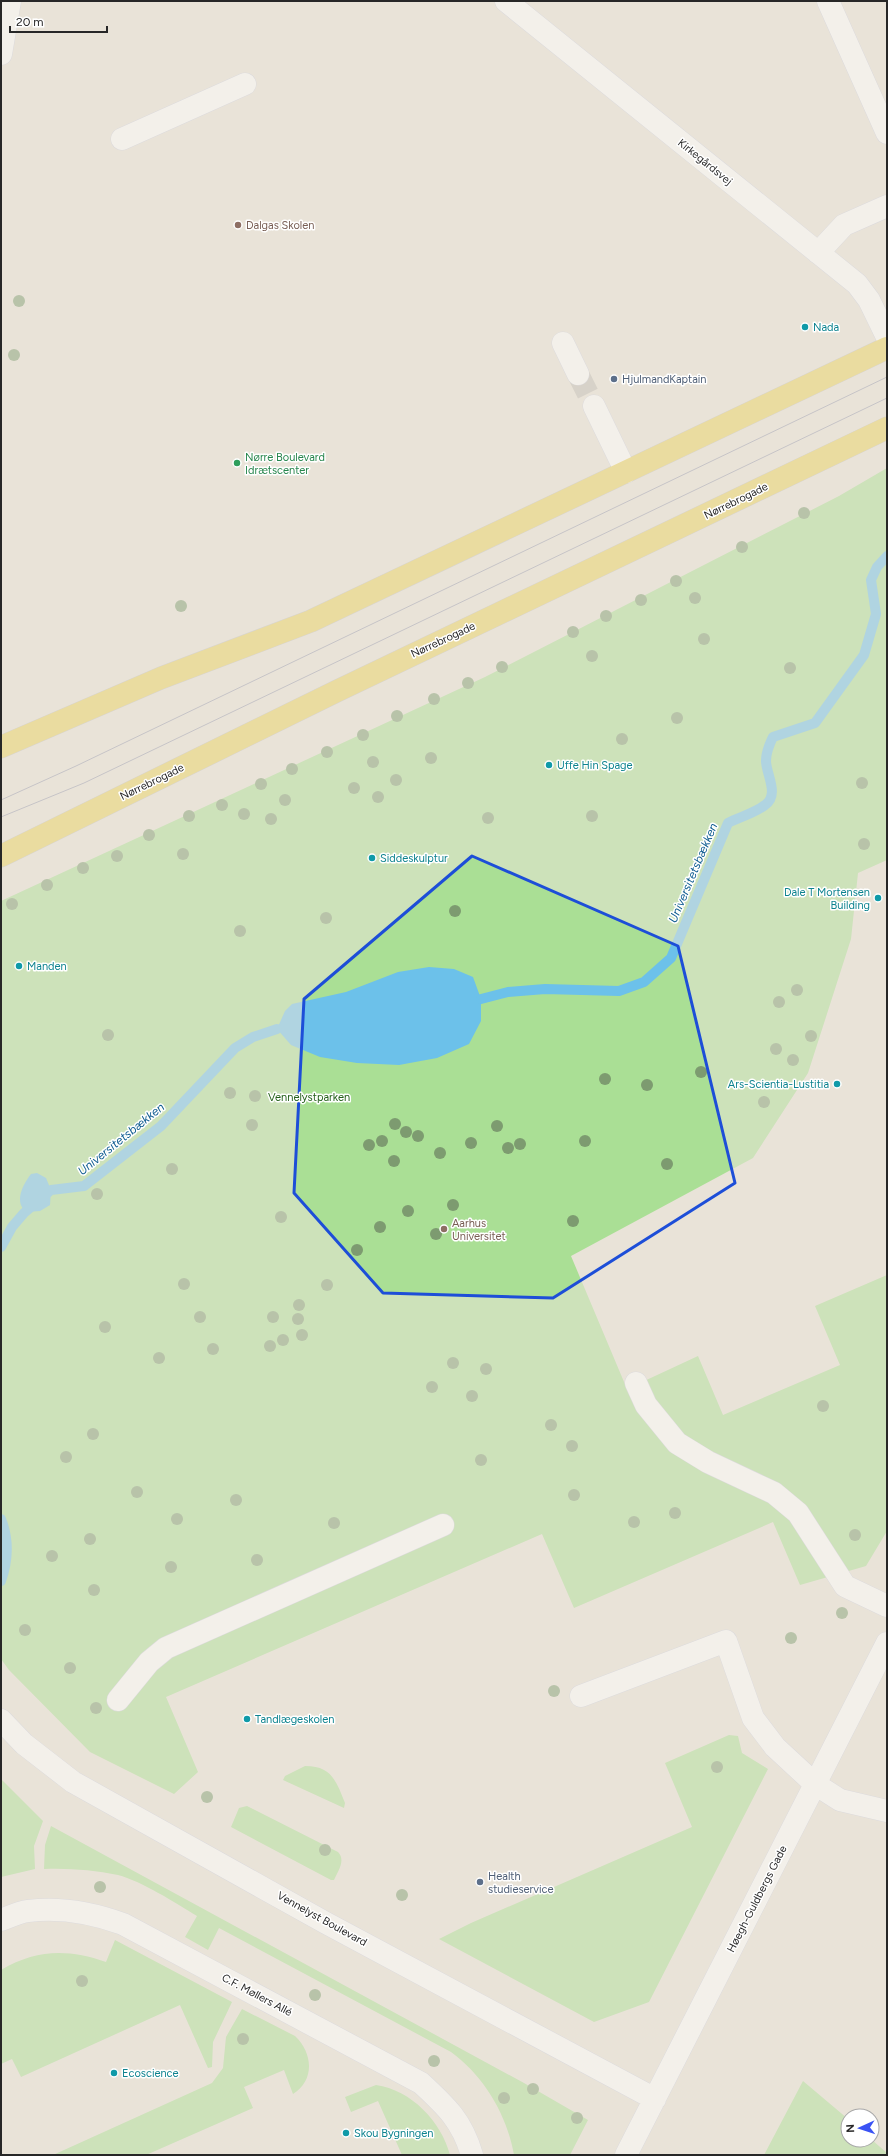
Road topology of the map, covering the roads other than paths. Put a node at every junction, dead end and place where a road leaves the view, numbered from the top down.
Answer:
1 (10, 1) edge
2 (506, 1) edge
3 (828, 1) edge
4 (1, 54) edge
5 (245, 84) dead end
6 (887, 133) edge
7 (122, 138) dead end
8 (887, 206) edge
9 (818, 254) junction
10 (887, 337) edge
11 (563, 343) dead end
12 (887, 348) edge
13 (578, 374) tunnel mouth
14 (594, 406) tunnel mouth
15 (887, 428) edge
16 (626, 472) junction
17 (1, 747) edge
18 (1, 856) edge
19 (636, 1383) dead end
20 (443, 1525) dead end
21 (887, 1606) edge
22 (887, 1643) edge
23 (581, 1696) dead end
24 (118, 1700) dead end
25 (1, 1720) edge
26 (815, 1784) junction
27 (887, 1811) edge
28 (1, 1920) edge
29 (655, 2099) junction
30 (472, 2155) edge
31 (626, 2155) edge

1 - 4 street
2 - 9 street, Kirkegårdsvej
3 - 6 street
5 - 7 street
8 - 9 street
9 - 10 street, Kirkegårdsvej
11 - 13 street
12 - 16 main road
14 - 16 street
15 - 18 main road, Nørrebrogade
16 - 17 main road
19 - 21 street
20 - 24 street
22 - 26 street, Høegh-Guldbergs Gade
23 - 26 street
25 - 29 street, Vennelyst Boulevard
26 - 27 street
26 - 29 street, Høegh-Guldbergs Gade
28 - 30 street, C.F. Møllers Allé
29 - 31 street, Høegh-Guldbergs Gade

